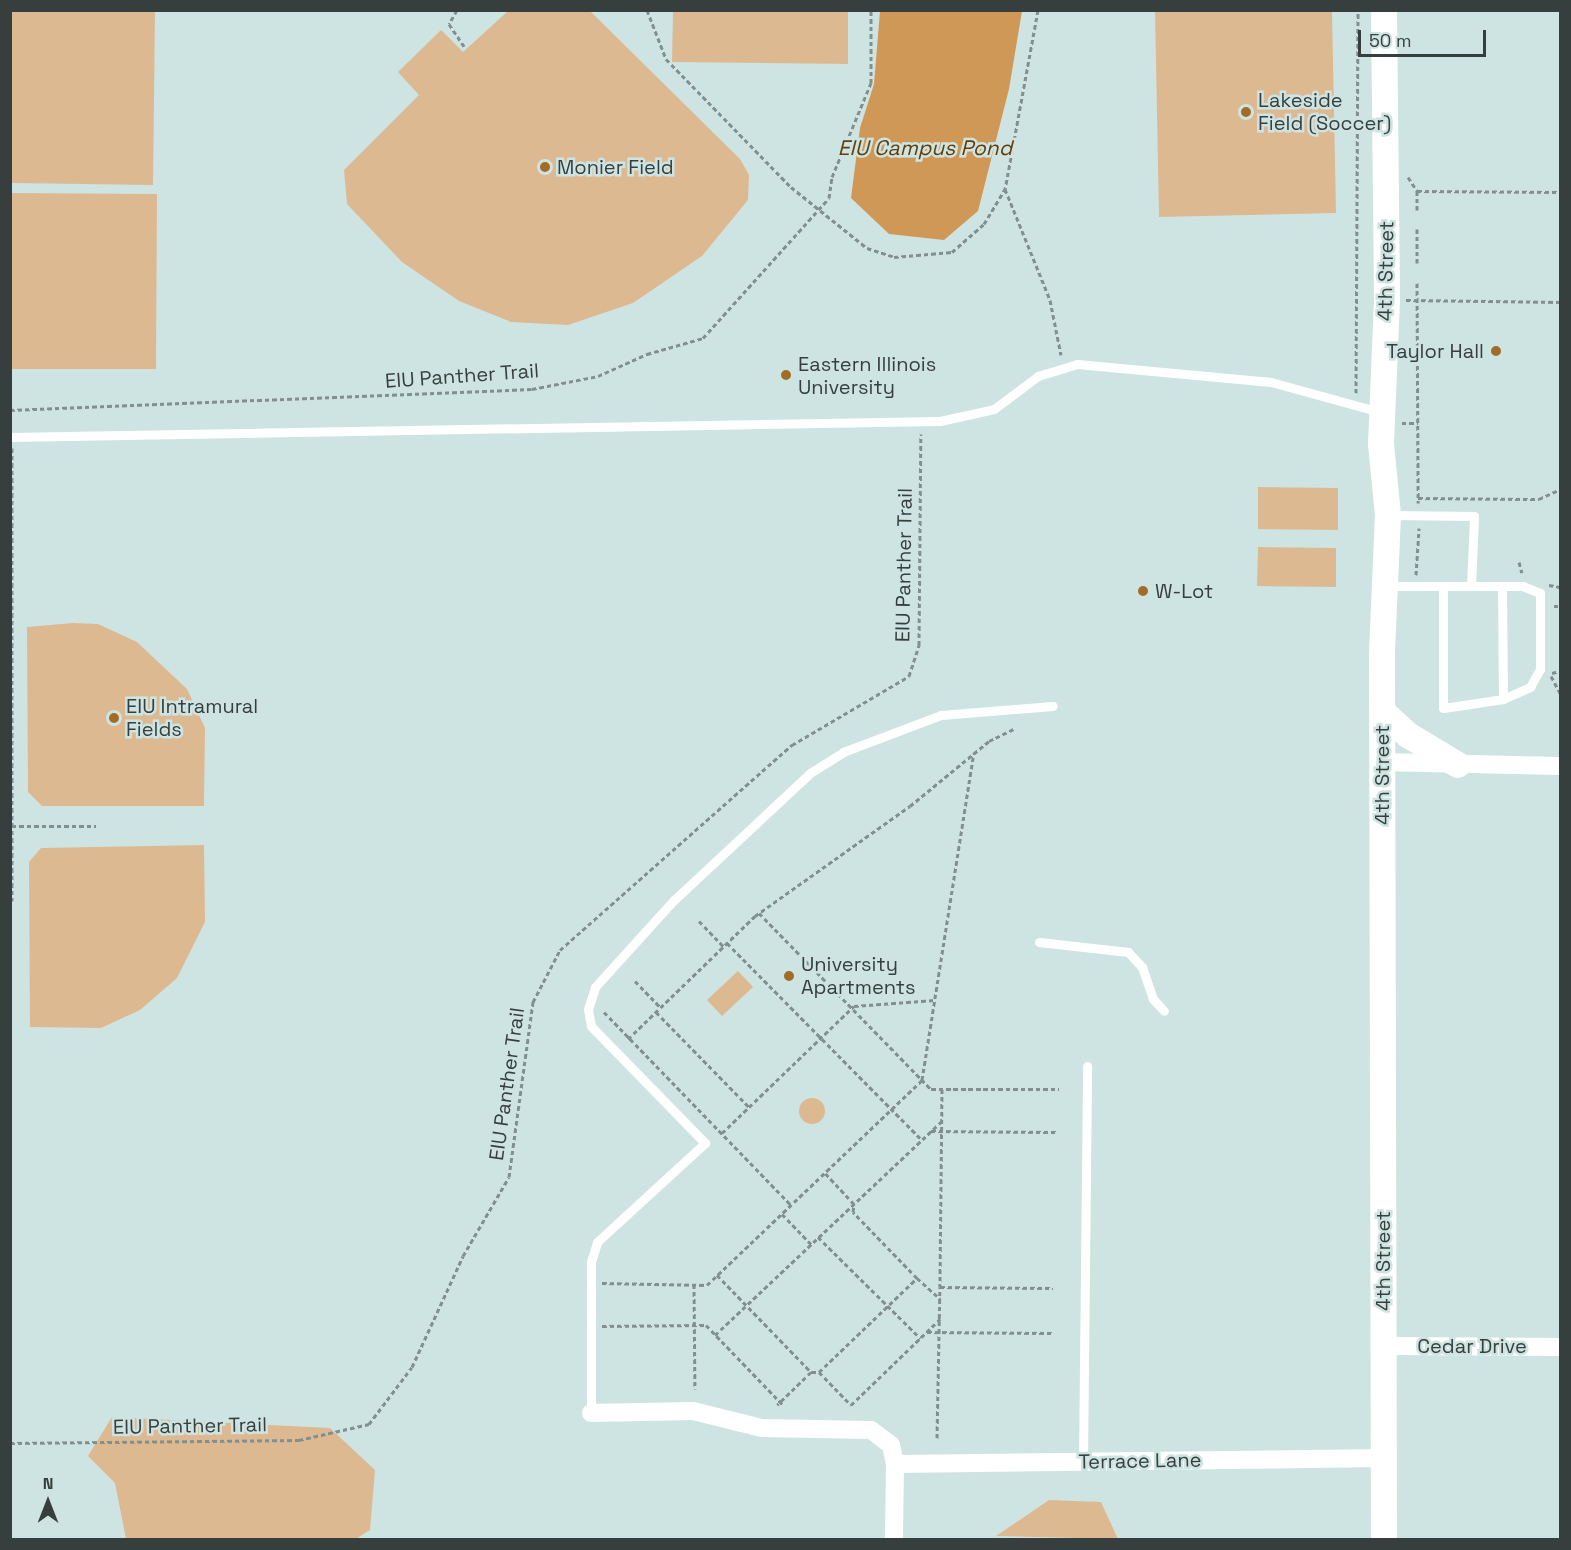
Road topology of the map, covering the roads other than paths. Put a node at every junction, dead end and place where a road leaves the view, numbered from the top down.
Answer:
1 (1384, 10) edge
2 (1391, 418) junction
3 (11, 437) edge
4 (1388, 515) junction
5 (1388, 586) junction
6 (1443, 586) junction
7 (1471, 586) junction
8 (1502, 586) junction
9 (1503, 699) junction
10 (1053, 706) dead end
11 (1382, 711) junction
12 (1382, 762) junction
13 (1458, 765) junction
14 (1560, 766) edge
15 (1039, 942) dead end
16 (1164, 1011) dead end
17 (1087, 1066) dead end
18 (1384, 1346) junction
19 (1560, 1347) edge
20 (591, 1413) joint
21 (1384, 1458) junction
22 (1083, 1461) junction
23 (895, 1464) junction
24 (894, 1539) edge
25 (1384, 1539) edge

1 - 2 street, 4th Street
2 - 3 lane
2 - 4 street, 4th Street
4 - 5 street, 4th Street
4 - 7 lane
5 - 6 lane
5 - 11 street, 4th Street
6 - 7 lane
6 - 9 lane
7 - 8 lane
8 - 9 lane
8 - 9 lane
10 - 20 lane
11 - 12 street, 4th Street
11 - 13 street
12 - 13 street
12 - 18 street, 4th Street
13 - 14 street
15 - 16 lane
17 - 22 lane
18 - 19 street, Cedar Drive
18 - 21 street, 4th Street
20 - 23 street
21 - 22 street, Terrace Lane
21 - 25 street, 4th Street
22 - 23 street, Terrace Lane
23 - 24 street

